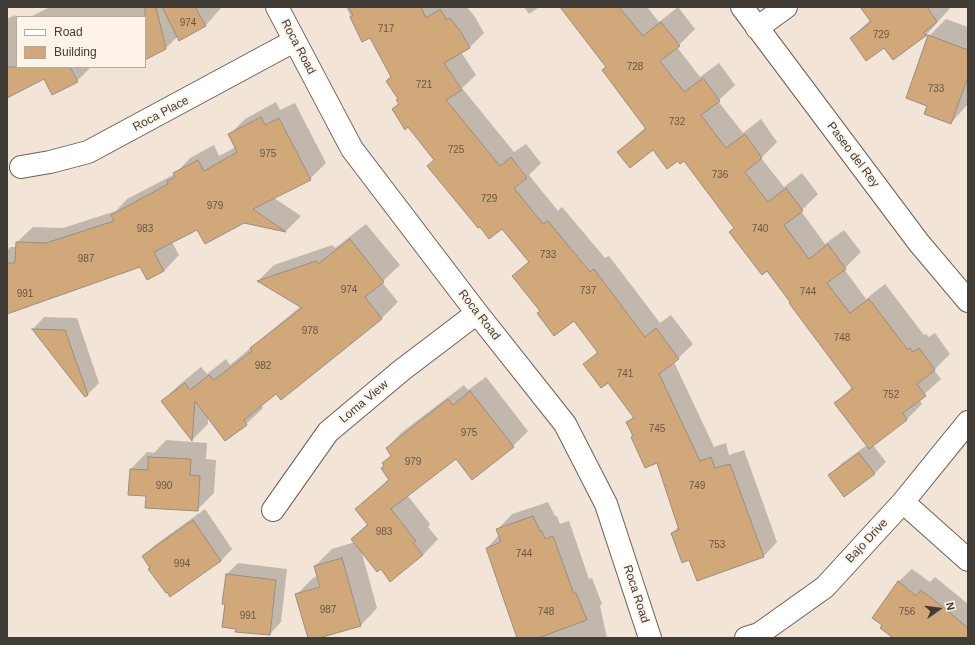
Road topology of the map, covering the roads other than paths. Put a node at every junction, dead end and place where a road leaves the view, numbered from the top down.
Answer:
1 (277, 7) edge
2 (742, 7) edge
3 (786, 7) edge
4 (757, 28) junction
5 (294, 41) junction
6 (21, 166) dead end
7 (968, 301) edge
8 (477, 313) junction
9 (968, 422) edge
10 (903, 502) junction
11 (273, 510) dead end
12 (968, 560) edge
13 (650, 638) edge
14 (746, 638) edge

1 - 5 street, Roca Road
2 - 4 street, Paseo del Rey
3 - 4 street
4 - 7 street, Paseo del Rey
5 - 6 street, Roca Place
5 - 8 street, Roca Road
8 - 11 street, Loma View
8 - 13 street, Roca Road
9 - 10 street, Bajo Drive
10 - 12 street
10 - 14 street, Bajo Drive

